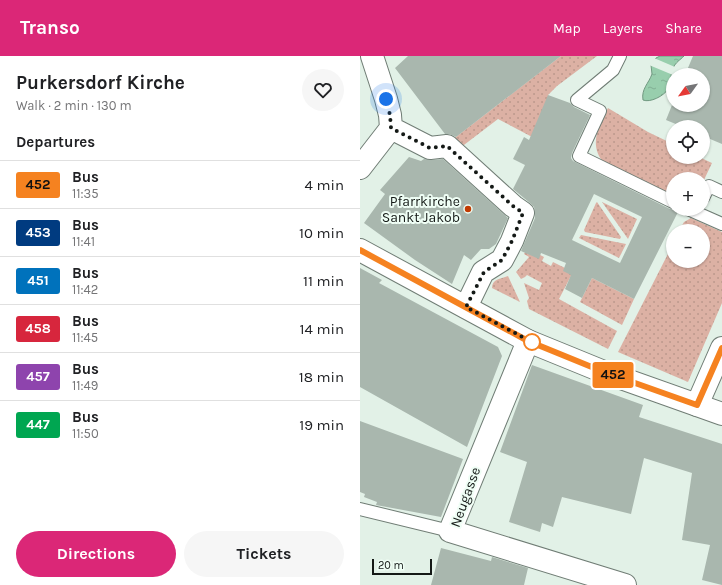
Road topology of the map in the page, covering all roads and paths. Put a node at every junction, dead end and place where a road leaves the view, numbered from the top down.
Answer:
1 (620, 56) edge
2 (375, 57) edge
3 (391, 128) junction
4 (360, 168) edge
5 (710, 186) edge
6 (722, 192) edge
7 (666, 199) edge
8 (706, 216) edge
9 (722, 224) edge
10 (360, 250) edge
11 (466, 307) junction
12 (528, 341) junction
13 (722, 348) edge
14 (697, 405) junction
15 (722, 414) edge
16 (360, 509) edge
17 (450, 531) junction
18 (625, 585) edge

1 - 7 lane
2 - 3 street
3 - 4 street
3 - 11 street
5 - 6 lane
8 - 9 lane
10 - 11 street
11 - 12 street
12 - 14 street
12 - 17 street, Neugasse
13 - 14 street
14 - 15 street
16 - 17 lane
17 - 18 street, Neugasse

